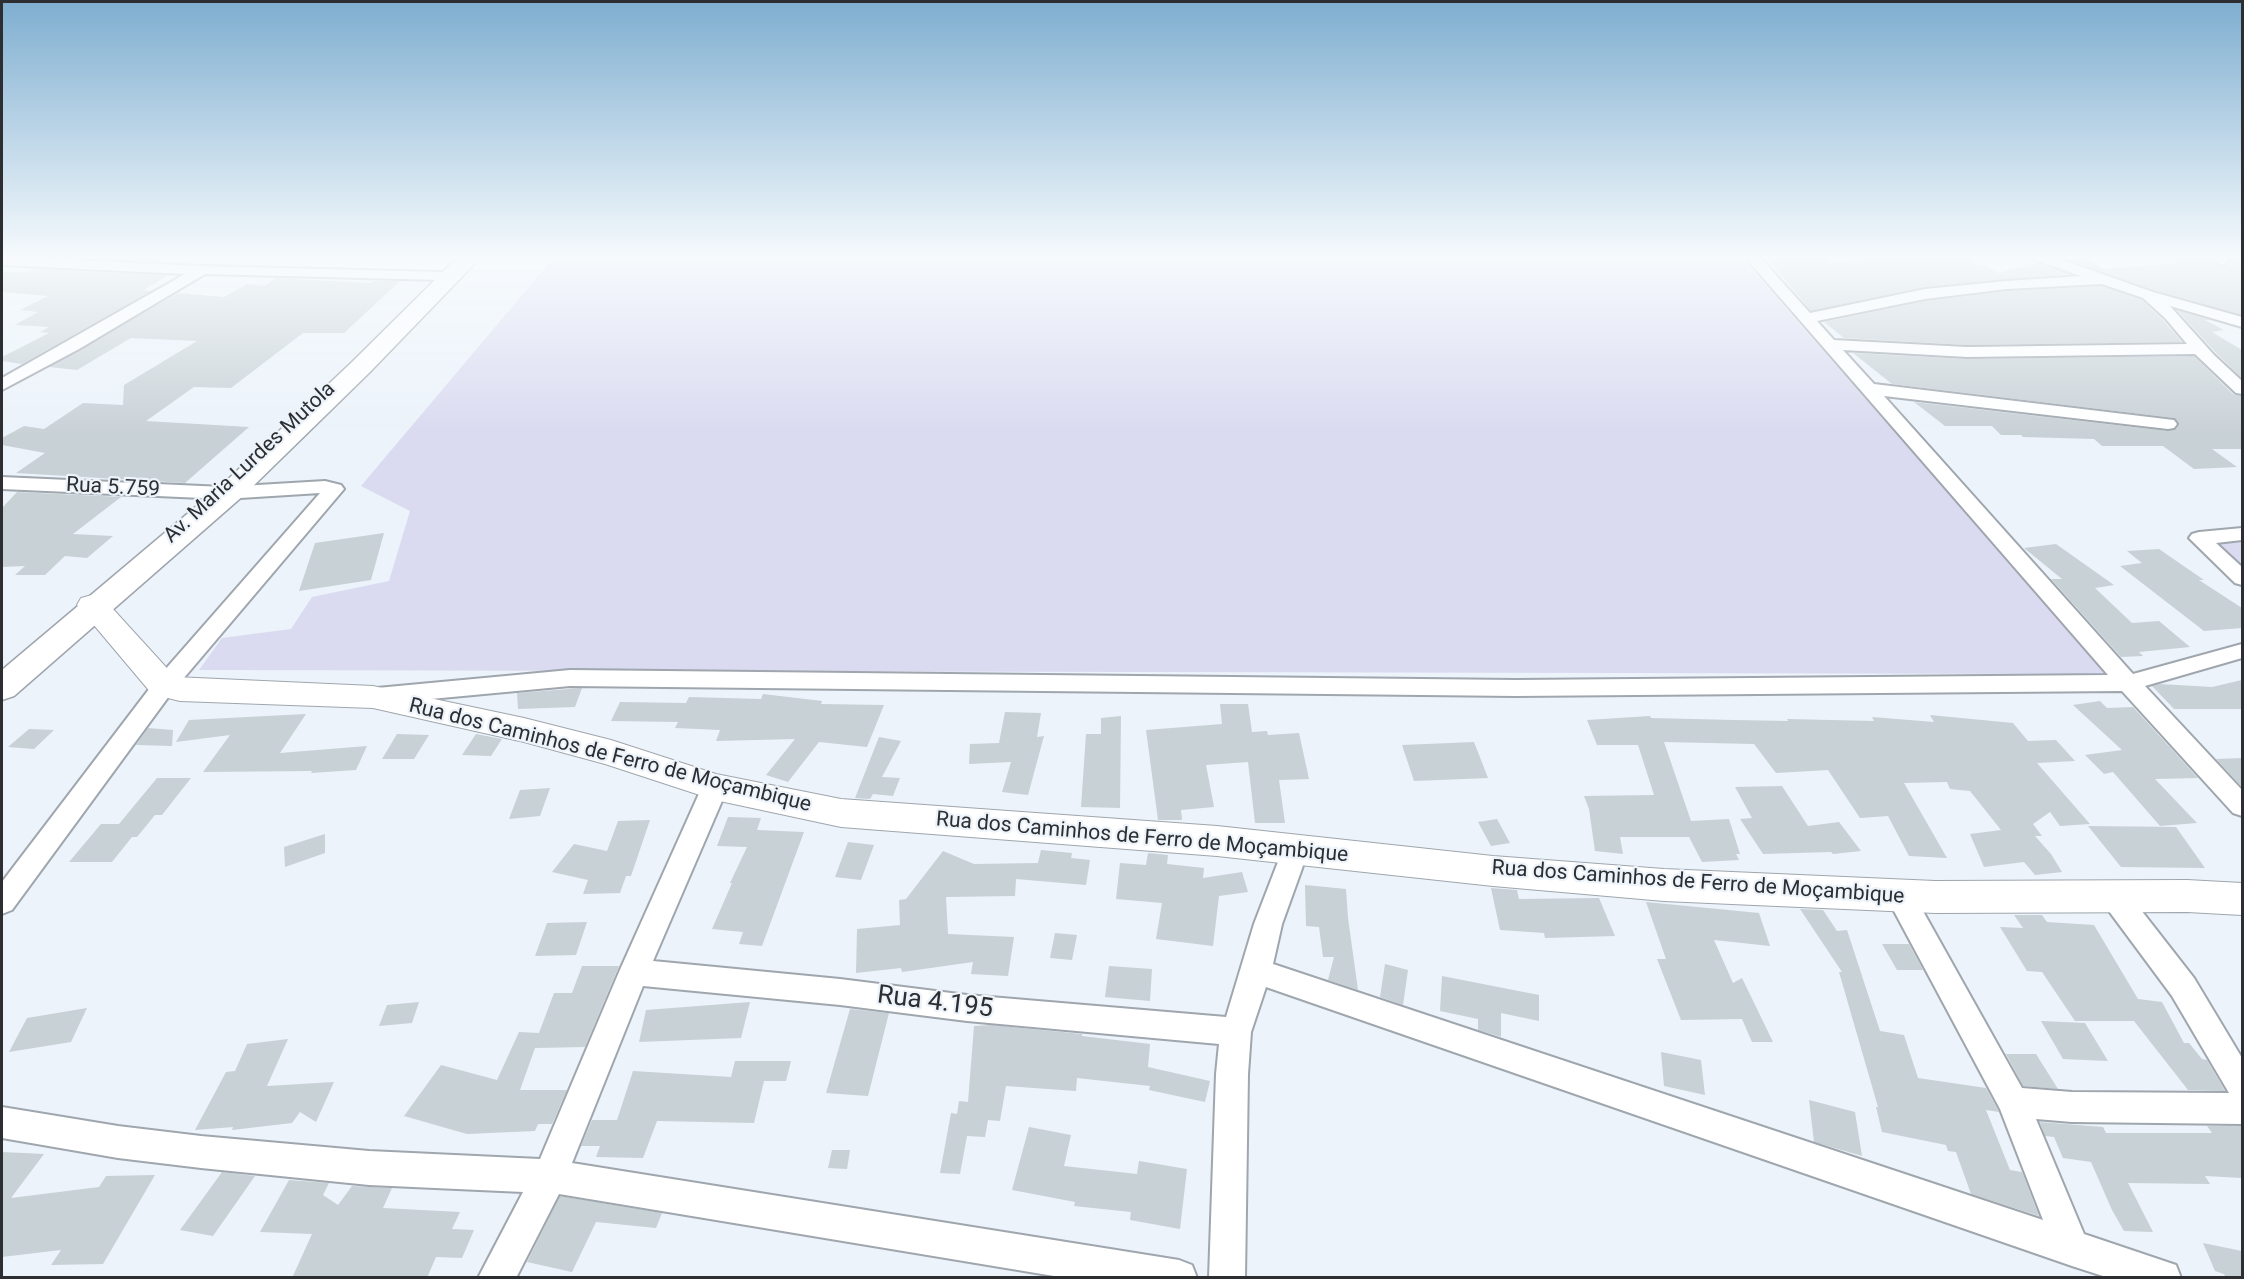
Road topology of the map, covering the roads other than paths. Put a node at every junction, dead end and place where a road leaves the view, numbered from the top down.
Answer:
1 (121, 316) edge
2 (401, 316) edge
3 (412, 316) edge
4 (1805, 316) edge
5 (1818, 316) edge
6 (2172, 316) edge
7 (2225, 316) edge
8 (1807, 318) junction
9 (2241, 320) edge
10 (1832, 345) junction
11 (2200, 349) junction
12 (2, 385) edge
13 (2242, 388) edge
14 (1870, 389) junction
15 (2168, 424) dead end
16 (2, 483) edge
17 (224, 493) junction
18 (2242, 534) edge
19 (2242, 578) edge
20 (92, 605) junction
21 (2242, 651) edge
22 (2, 683) edge
23 (2128, 683) junction
24 (164, 686) junction
25 (2, 688) edge
26 (373, 697) junction
27 (715, 787) junction
28 (2242, 806) edge
29 (1296, 849) junction
30 (2114, 895) junction
31 (1900, 896) junction
32 (2242, 899) edge
33 (2, 902) edge
34 (1256, 971) junction
35 (634, 972) junction
36 (1236, 1032) junction
37 (2242, 1086) edge
38 (2013, 1102) junction
39 (2242, 1108) edge
40 (2, 1123) edge
41 (550, 1176) junction
42 (2072, 1248) junction
43 (496, 1278) edge
44 (1179, 1278) edge
45 (1227, 1278) edge
46 (2163, 1278) edge

1 - 12 street
2 - 17 street, Av. Maria Lurdes Mutola
3 - 25 main road
4 - 8 street
5 - 8 street
6 - 11 street
7 - 9 street
8 - 10 street
10 - 11 street
10 - 14 street
11 - 13 street
14 - 15 street
14 - 23 street
16 - 17 street, Rua 5.759
17 - 20 street, Av. Maria Lurdes Mutola
17 - 24 street, Rua 5.759
18 - 19 street
20 - 22 street, Av. Maria Lurdes Mutola
20 - 24 street
21 - 23 street
23 - 26 street
23 - 28 street
24 - 26 street, Rua dos Caminhos de Ferro de Moçambique
24 - 33 street
26 - 27 street, Rua dos Caminhos de Ferro de Moçambique
27 - 29 street, Rua dos Caminhos de Ferro de Moçambique
27 - 35 street
29 - 31 street, Rua dos Caminhos de Ferro de Moçambique
29 - 34 street
30 - 31 street, Rua dos Caminhos de Ferro de Moçambique
30 - 32 street, Rua dos Caminhos de Ferro de Moçambique
30 - 37 street
31 - 38 street
34 - 36 street
34 - 42 street
35 - 36 street, Rua 4.195
35 - 41 street
36 - 45 street
38 - 39 street
38 - 42 street
40 - 41 street
41 - 43 street
41 - 44 street
42 - 46 street

